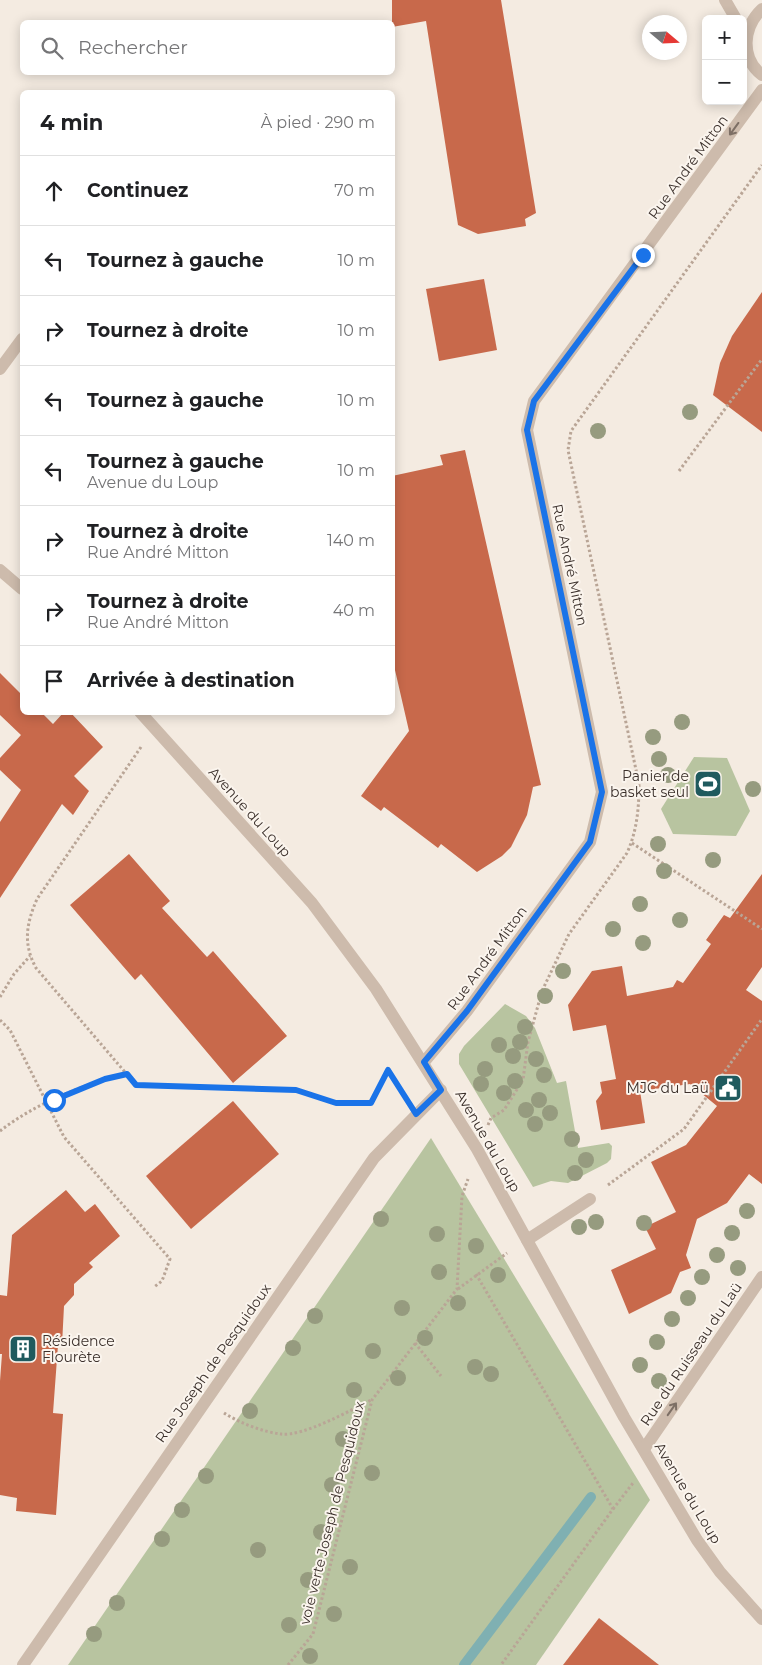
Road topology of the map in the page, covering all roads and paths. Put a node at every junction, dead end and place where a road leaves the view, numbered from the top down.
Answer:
1 (726, 0) edge
2 (762, 9) edge
3 (734, 15) edge
4 (747, 30) edge
5 (747, 53) edge
6 (762, 75) edge
7 (762, 90) edge
8 (762, 165) edge
9 (20, 342) edge
10 (762, 359) edge
11 (0, 369) edge
12 (679, 471) dead end
13 (0, 570) edge
14 (20, 587) edge
15 (143, 715) edge
16 (154, 728) junction
17 (632, 843) junction
18 (762, 929) edge
19 (30, 956) junction
20 (0, 996) edge
21 (762, 1019) edge
22 (0, 1020) edge
23 (424, 1062) junction
24 (127, 1074) junction
25 (441, 1090) junction
26 (49, 1102) junction
27 (416, 1114) junction
28 (0, 1131) edge
29 (477, 1149) junction
30 (590, 1199) joint
31 (527, 1240) junction
32 (476, 1274) junction
33 (762, 1277) edge
34 (154, 1287) dead end
35 (457, 1289) junction
36 (415, 1344) junction
37 (441, 1376) dead end
38 (372, 1400) junction
39 (204, 1401) junction
40 (644, 1449) junction
41 (633, 1483) dead end
42 (613, 1509) junction
43 (762, 1619) edge
44 (23, 1665) edge
45 (288, 1665) edge
46 (500, 1665) edge

1 - 3 street
2 - 4 street
5 - 6 street
7 -> 23 street, Rue André Mitton
8 - 17 path
9 - 11 street
10 - 12 path
13 - 14 street
15 - 16 street, Avenue du Loup
16 - 19 path
16 - 23 street, Avenue du Loup
17 - 18 path
17 - 29 path
19 - 20 path
19 - 24 path
21 - 30 path
22 - 26 path
23 - 25 street, Avenue du Loup
24 - 26 path
24 - 27 path
25 - 27 street, Rue Joseph de Pesquidoux
25 - 29 street, Avenue du Loup
26 - 28 path
26 - 34 path
27 - 39 street, Rue Joseph de Pesquidoux
29 - 31 street, Avenue du Loup
29 - 35 path
30 - 31 street
31 - 32 path, voie verte Joseph de Pesquidoux
31 - 40 street, Avenue du Loup
32 - 35 path, voie verte Joseph de Pesquidoux
32 - 42 path
40 -> 33 street, Rue du Ruisseau du Laü
35 - 36 path, voie verte Joseph de Pesquidoux
36 - 37 path
36 - 38 path, voie verte Joseph de Pesquidoux
38 - 39 path
38 - 45 path, voie verte Joseph de Pesquidoux
39 - 44 street, Rue Joseph de Pesquidoux
40 - 43 street, Avenue du Loup
41 - 42 path
42 - 46 path

